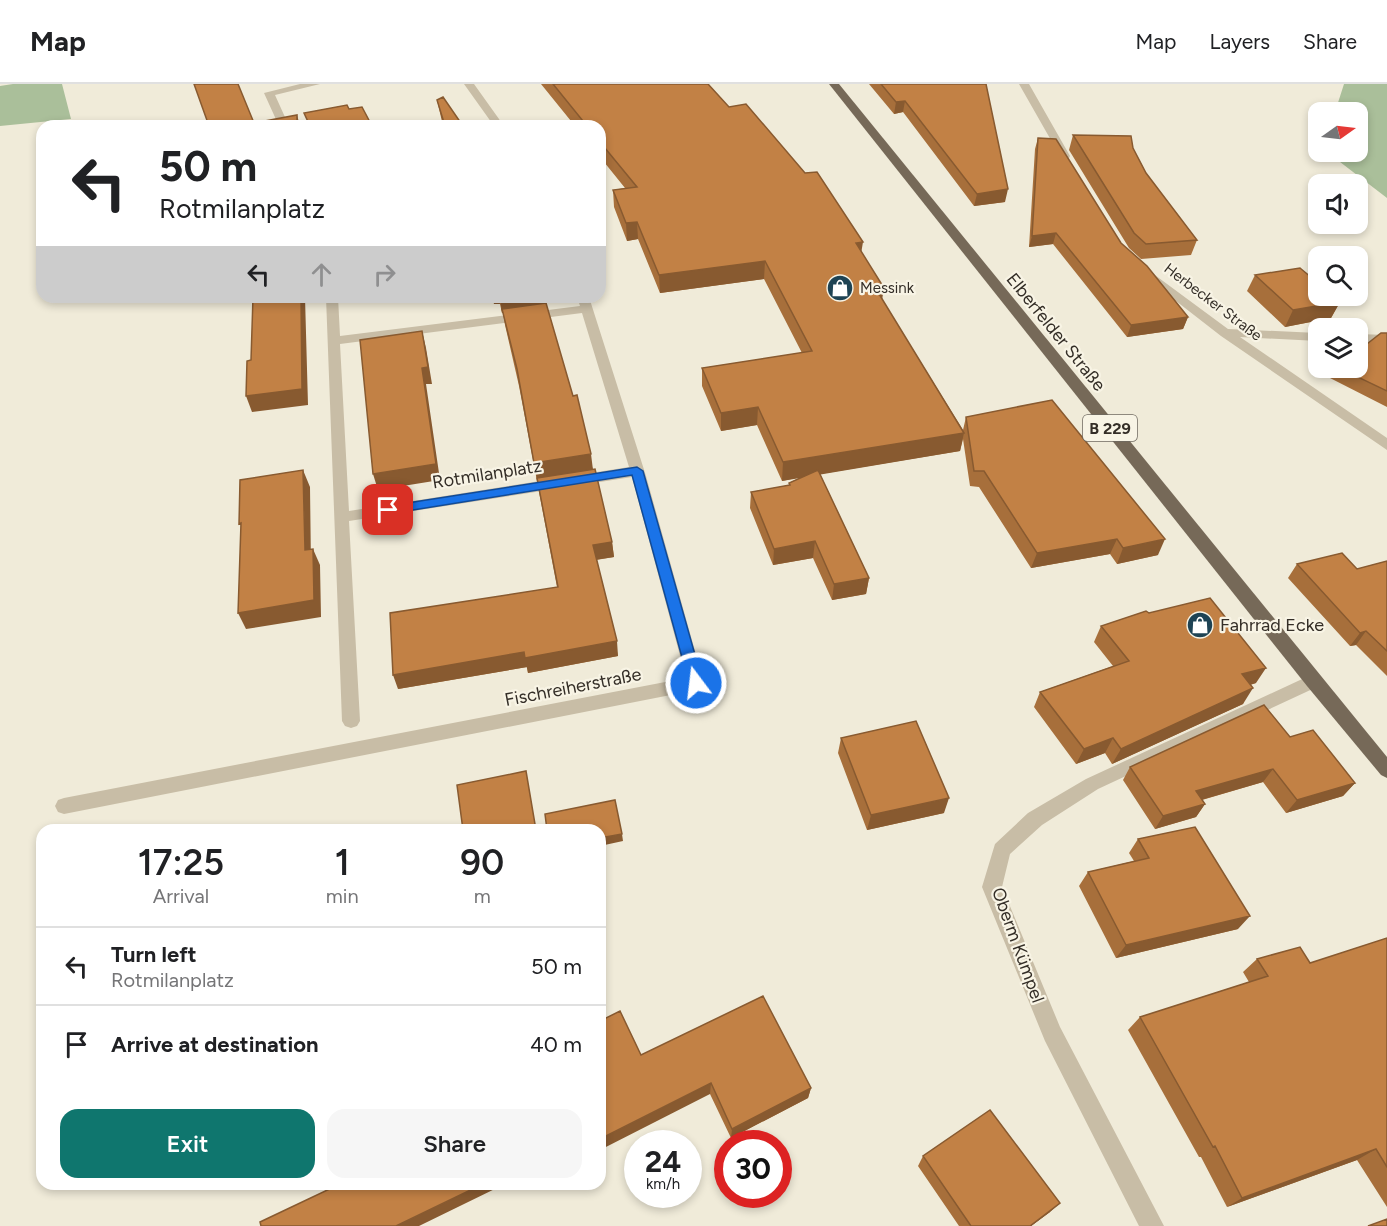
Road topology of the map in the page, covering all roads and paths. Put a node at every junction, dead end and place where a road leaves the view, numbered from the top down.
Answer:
1 (315, 84) edge
2 (469, 84) edge
3 (834, 84) edge
4 (1024, 84) edge
5 (281, 120) edge
6 (495, 120) edge
7 (1069, 163) edge
8 (1132, 259) edge
9 (332, 303) edge
10 (585, 303) edge
11 (1225, 333) junction
12 (1308, 337) edge
13 (1368, 338) edge
14 (1387, 339) edge
15 (334, 341) junction
16 (1387, 445) edge
17 (637, 471) junction
18 (342, 517) junction
19 (1313, 681) junction
20 (351, 721) dead end
21 (1387, 770) edge
22 (64, 806) dead end
23 (1152, 1226) edge

1 - 5 street
2 - 6 street
3 - 19 main road, Elberfelder Straße / B 229
4 - 7 street
8 - 11 street, Herbecker Straße
9 - 15 street
10 - 15 street
10 - 17 street, Fischreiherstraße
11 - 12 street
11 - 16 street, Herbecker Straße
13 - 14 street
15 - 18 street
17 - 18 street, Rotmilanplatz
17 - 22 street, Fischreiherstraße
18 - 20 street
19 - 21 main road, Elberfelder Straße / B 229
19 - 23 street, Oberm Kümpel

